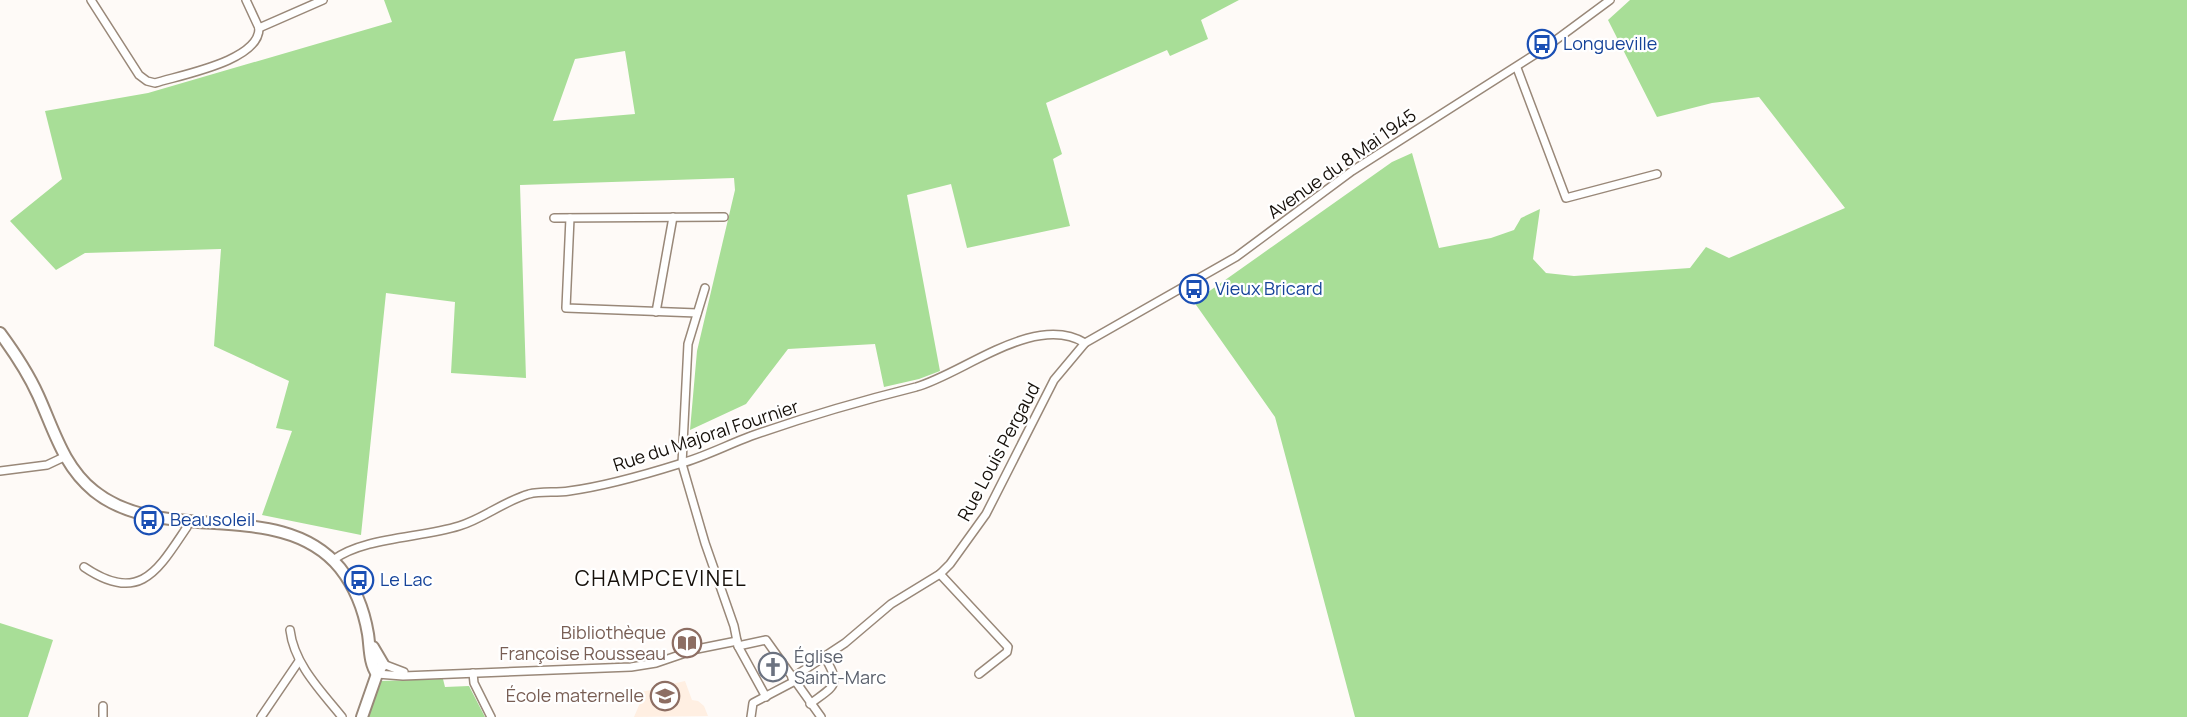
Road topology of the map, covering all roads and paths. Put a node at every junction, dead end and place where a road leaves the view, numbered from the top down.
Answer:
1 (91, 0) edge
2 (246, 0) edge
3 (323, 0) edge
4 (1610, 0) edge
5 (259, 28) junction
6 (1517, 68) junction
7 (1657, 174) dead end
8 (673, 217) junction
9 (724, 217) dead end
10 (554, 218) dead end
11 (570, 218) junction
12 (705, 288) dead end
13 (656, 312) junction
14 (697, 313) junction
15 (0, 333) edge
16 (1085, 343) junction
17 (64, 457) junction
18 (682, 464) junction
19 (0, 471) edge
20 (188, 521) junction
21 (333, 561) junction
22 (84, 567) dead end
23 (939, 574) junction
24 (290, 630) dead end
25 (368, 636) junction
26 (738, 644) junction
27 (824, 656) junction
28 (299, 661) junction
29 (383, 664) junction
30 (473, 673) junction
31 (377, 674) junction
32 (418, 674) junction
33 (980, 674) dead end
34 (793, 680) junction
35 (766, 697) junction
36 (810, 704) junction
37 (103, 706) dead end
38 (103, 717) edge
39 (261, 717) edge
40 (342, 717) edge
41 (362, 717) edge
42 (491, 717) edge
43 (750, 717) edge
44 (821, 717) edge

1 - 5 street
2 - 5 street
3 - 5 street
4 - 6 street, Avenue du 8 Mai 1945
6 - 7 street
6 - 16 street, Avenue du 8 Mai 1945
8 - 9 street
8 - 11 street
8 - 13 street
10 - 11 street
11 - 13 street
12 - 14 street
13 - 14 street
14 - 18 street
15 - 17 main road
16 - 18 street, Rue du Majoral Fournier
16 - 23 street, Rue Louis Pergaud
17 - 19 street
17 - 20 main road
18 - 21 street, Rue du Majoral Fournier
18 - 26 street
20 - 21 main road
20 - 22 street
21 - 25 main road
23 - 27 street, Rue Louis Pergaud
23 - 33 street
24 - 28 street
25 - 29 main road
25 - 31 main road
26 - 30 street
26 - 34 street
26 - 35 street
27 - 34 street, Rue Louis Pergaud
27 - 36 street
28 - 39 street
28 - 40 street
29 - 31 main road
29 - 32 street
30 - 32 street
30 - 42 street
31 - 32 street
31 - 41 main road
34 - 35 street, Rue Louis Pergaud
34 - 36 street
35 - 43 street
36 - 44 street
37 - 38 street

